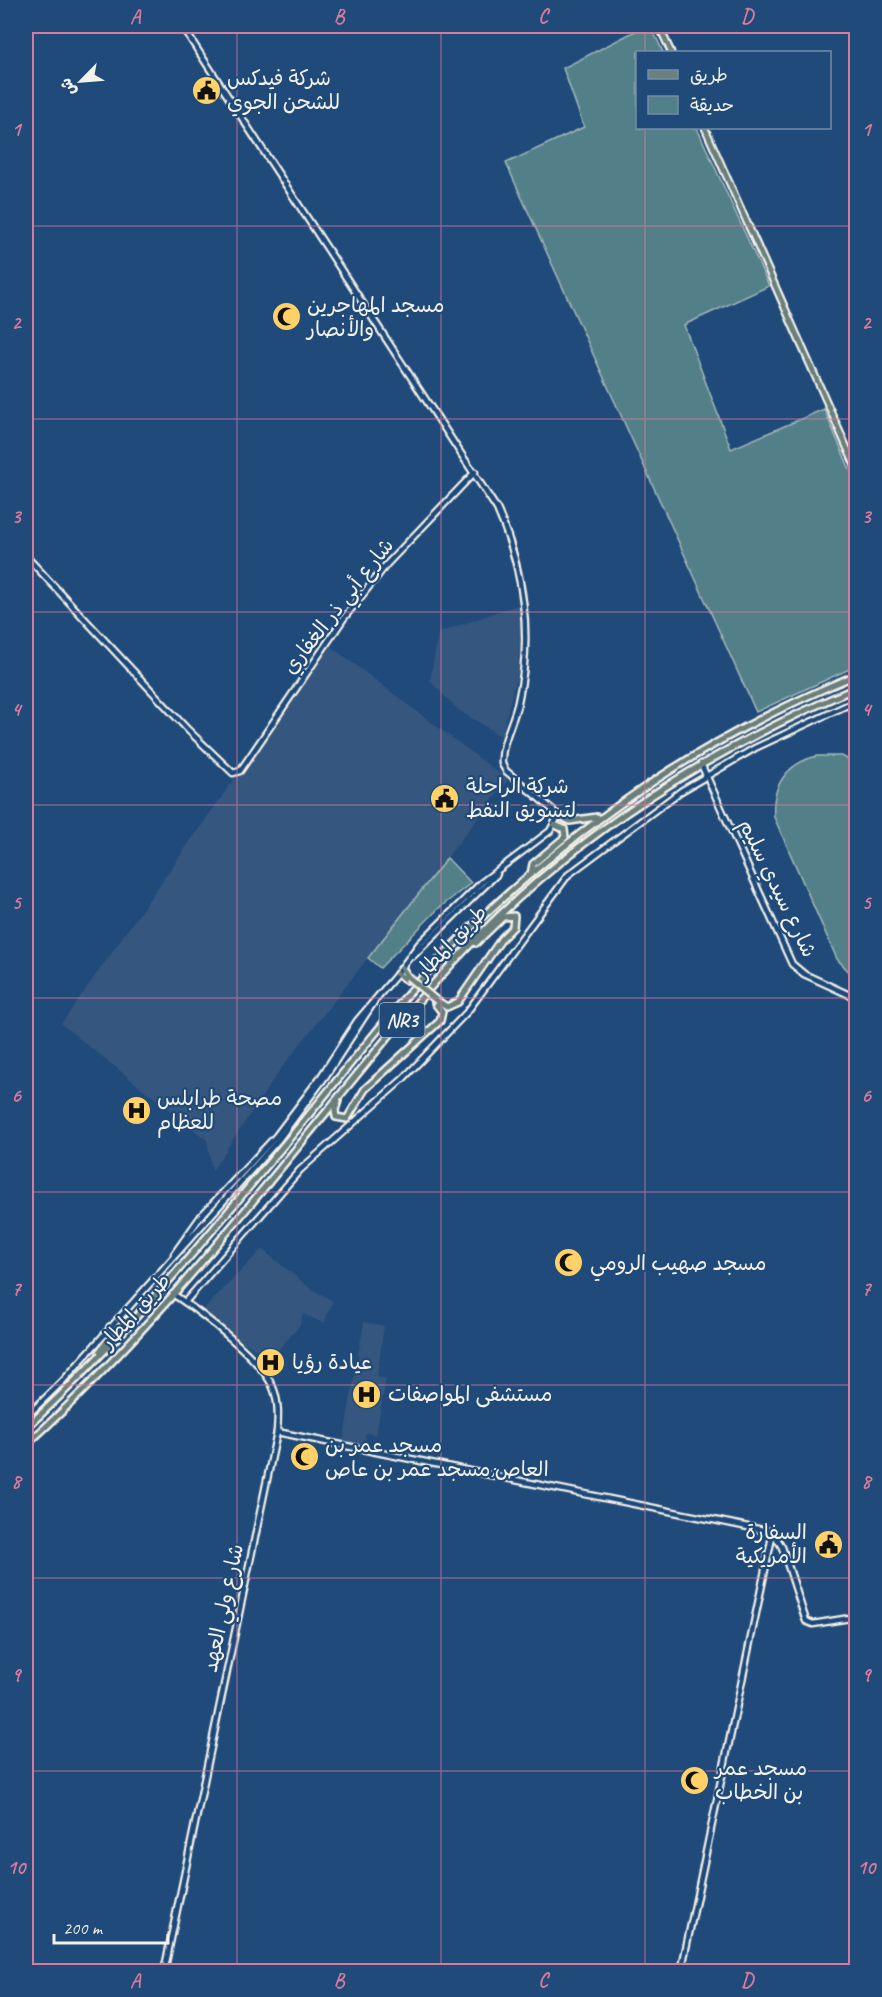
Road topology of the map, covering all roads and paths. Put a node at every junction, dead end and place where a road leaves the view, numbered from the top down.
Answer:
1 (182, 26) edge
2 (659, 26) edge
3 (671, 51) edge
4 (705, 129) edge
5 (856, 468) edge
6 (475, 472) junction
7 (26, 556) edge
8 (856, 675) edge
9 (856, 688) edge
10 (856, 701) edge
11 (701, 764) junction
12 (706, 776) junction
13 (556, 814) junction
14 (599, 817) junction
15 (555, 825) junction
16 (531, 874) junction
17 (452, 963) junction
18 (402, 968) junction
19 (397, 975) junction
20 (407, 978) junction
21 (856, 998) edge
22 (436, 1002) junction
23 (342, 1093) junction
24 (356, 1115) junction
25 (173, 1294) junction
26 (185, 1302) junction
27 (143, 1310) junction
28 (118, 1319) junction
29 (110, 1327) junction
30 (87, 1370) junction
31 (26, 1417) edge
32 (26, 1428) edge
33 (277, 1432) junction
34 (26, 1445) edge
35 (773, 1532) junction
36 (856, 1617) edge
37 (164, 1971) edge
38 (681, 1971) edge

1 - 6 street
2 - 3 main road
4 - 5 main road
6 - 7 street, شارع أبي ذر الغفاري
6 - 13 street
8 - 14 highway, طريق المطار / NR3
9 - 11 highway, طريق المطار / NR3
10 - 12 street
11 - 12 street, شارع سيدي سليم
11 - 17 highway, طريق المطار / NR3
12 - 21 street, شارع سيدي سليم
12 - 24 street
13 - 14 highway
13 - 15 street
14 - 16 highway, طريق المطار / NR3
15 - 16 highway
15 - 18 street
16 - 27 highway, طريق المطار / NR3
17 - 22 highway
17 - 23 highway, طريق المطار / NR3
18 - 19 street
18 - 20 highway
19 - 20 highway
19 - 28 street
20 - 22 highway, bridge
22 - 24 highway
23 - 24 highway
23 - 25 highway, طريق المطار / NR3
24 - 26 street
25 - 26 street, شارع ولي العهد
25 - 34 highway, طريق المطار / NR3
26 - 33 street, شارع ولي العهد
27 - 28 highway
27 - 30 highway, طريق المطار / NR3
28 - 29 street
29 - 30 highway
29 - 31 street
30 - 32 highway, طريق المطار / NR3
33 - 35 street
33 - 37 street, شارع ولي العهد
35 - 36 street
35 - 38 street

